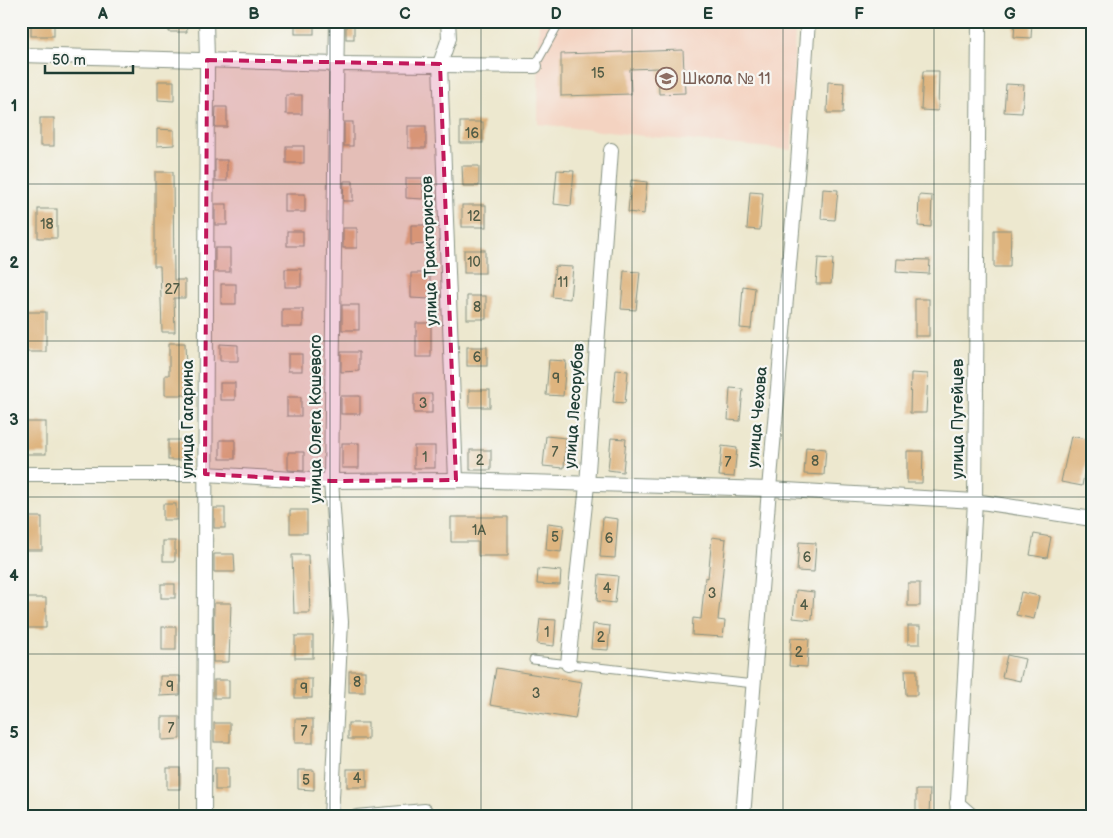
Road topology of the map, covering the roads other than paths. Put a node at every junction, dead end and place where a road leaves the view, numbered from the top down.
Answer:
1 (206, 21) edge
2 (337, 21) edge
3 (448, 21) edge
4 (675, 21) edge
5 (808, 21) edge
6 (979, 21) edge
7 (21, 55) edge
8 (207, 60) junction
9 (337, 64) junction
10 (440, 64) junction
11 (535, 66) joint
12 (611, 150) dead end
13 (21, 474) edge
14 (205, 474) junction
15 (456, 480) junction
16 (331, 481) junction
17 (586, 485) junction
18 (769, 489) junction
19 (975, 501) junction
20 (1092, 519) edge
21 (533, 660) dead end
22 (568, 664) junction
23 (754, 684) junction
24 (957, 810) edge
25 (425, 811) dead end
26 (204, 817) edge
27 (331, 817) edge
28 (357, 817) edge
29 (743, 817) edge
30 (973, 817) edge

1 - 8 street, улица Гагарина
2 - 9 street, улица Олега Кошевого
3 - 10 street, улица Трактористов
4 - 11 lane
5 - 18 street, улица Чехова
6 - 19 street, улица Путейцев
7 - 8 street
8 - 9 street
8 - 14 street, улица Гагарина
9 - 10 street
9 - 16 street, улица Олега Кошевого
10 - 11 street
10 - 15 street, улица Трактористов
12 - 17 street, улица Лесорубов
13 - 14 street
14 - 16 street
14 - 26 street, улица Гагарина
15 - 16 street
15 - 17 street
16 - 27 street, улица Олега Кошевого
17 - 18 street
17 - 22 street, улица Лесорубов
18 - 19 street
18 - 23 street, улица Чехова
19 - 20 street
19 - 24 street, улица Путейцев
21 - 22 lane
22 - 23 lane
23 - 29 street, улица Чехова
24 - 30 street
25 - 28 street

